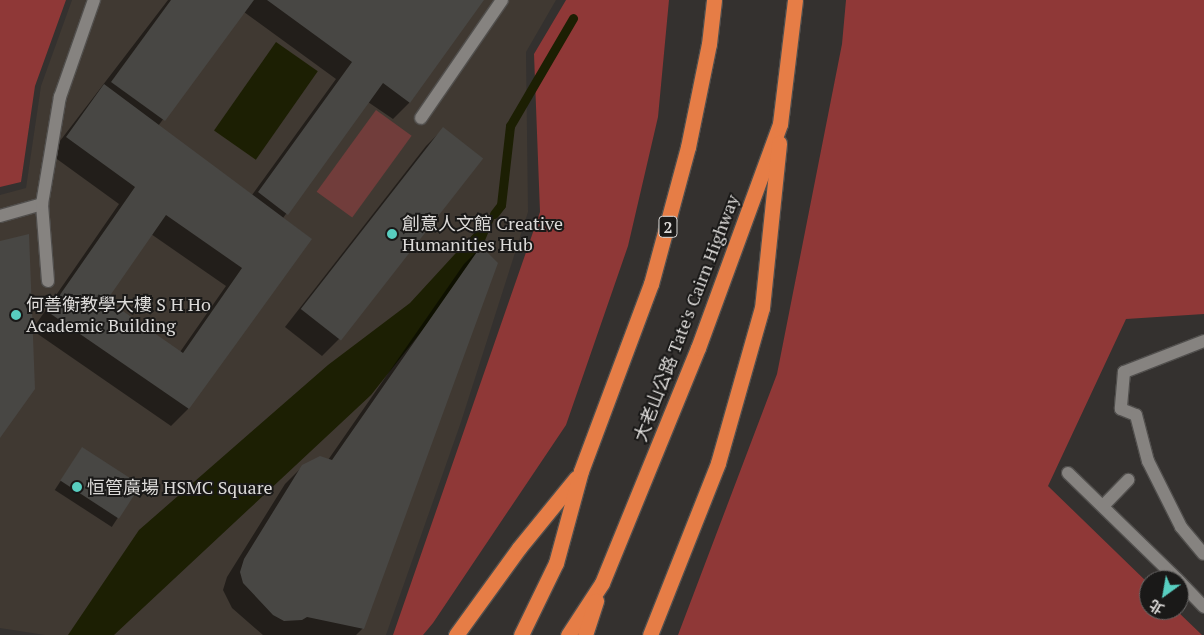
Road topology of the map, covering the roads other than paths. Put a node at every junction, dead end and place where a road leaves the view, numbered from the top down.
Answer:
1 (94, 0) edge
2 (502, 0) edge
3 (714, 0) edge
4 (795, 0) edge
5 (421, 118) dead end
6 (780, 124) junction
7 (42, 204) junction
8 (0, 216) edge
9 (48, 281) dead end
10 (1204, 341) edge
11 (581, 471) junction
12 (1068, 473) dead end
13 (1128, 480) dead end
14 (1104, 504) junction
15 (1204, 554) edge
16 (1167, 570) edge
17 (1189, 592) edge
18 (1204, 607) edge
19 (578, 630) edge
20 (650, 633) edge
21 (456, 635) edge
22 (522, 635) edge

1 - 7 street
2 - 5 street
3 - 11 highway, 2
4 - 6 highway, 大老山公路 Tate's Cairn Highway
6 - 19 highway, 大老山公路 Tate's Cairn Highway
6 - 20 highway
7 - 8 street
7 - 9 street
10 - 15 street
11 - 21 highway
11 - 22 highway, 2
12 - 14 street
13 - 14 street
14 - 16 street
17 - 18 street

